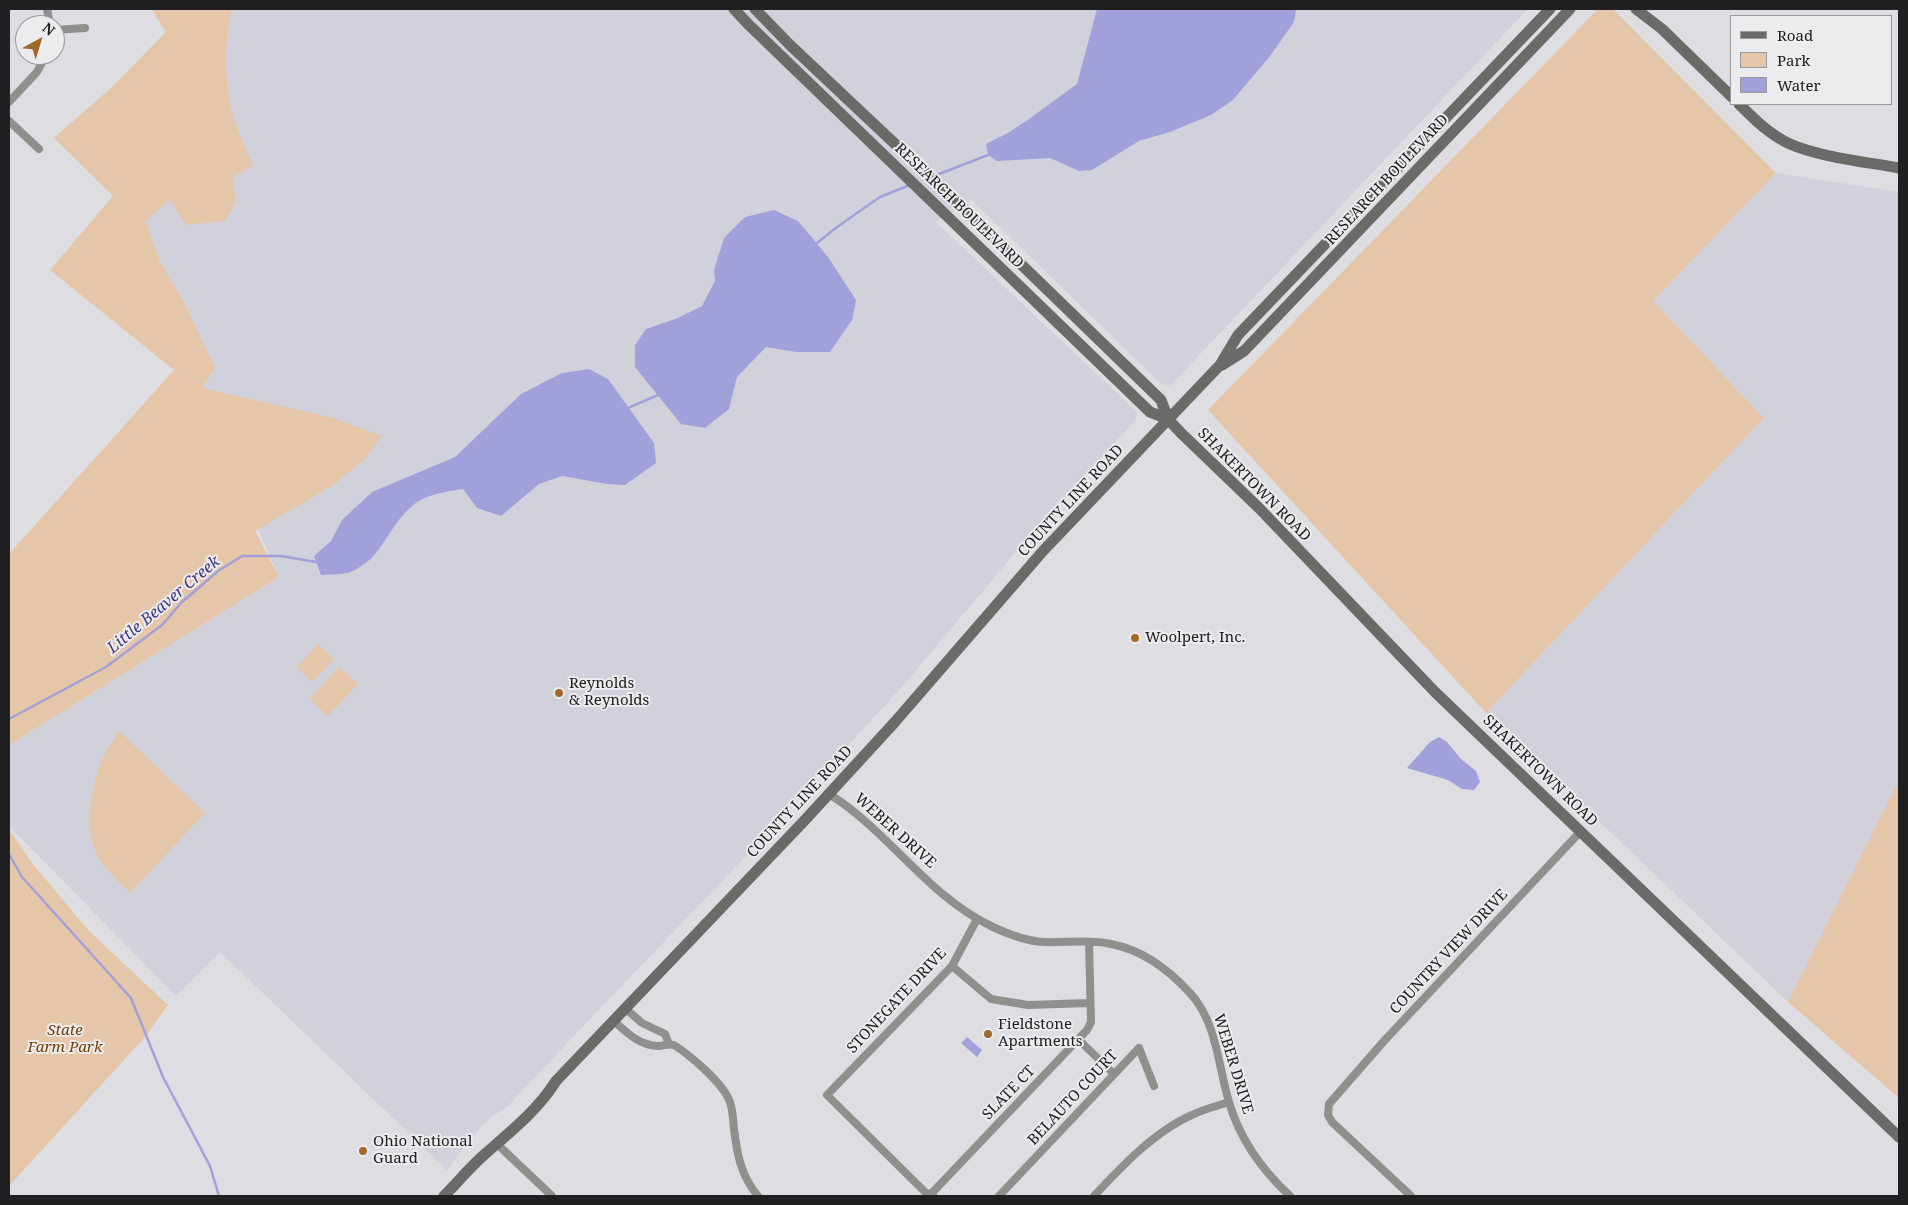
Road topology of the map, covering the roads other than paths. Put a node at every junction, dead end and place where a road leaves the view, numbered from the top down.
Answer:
1 (734, 9) edge
2 (755, 9) edge
3 (1550, 9) edge
4 (1570, 9) edge
5 (1636, 9) edge
6 (85, 28) dead end
7 (65, 29) edge
8 (41, 65) edge
9 (1730, 95) edge
10 (9, 102) edge
11 (1740, 105) edge
12 (9, 121) edge
13 (39, 149) dead end
14 (1899, 168) edge
15 (1368, 199) junction
16 (1380, 210) junction
17 (1220, 366) junction
18 (1168, 419) junction
19 (829, 794) junction
20 (1581, 831) junction
21 (977, 919) junction
22 (1089, 942) junction
23 (952, 966) junction
24 (1089, 1003) junction
25 (626, 1009) junction
26 (614, 1021) junction
27 (1079, 1040) junction
28 (668, 1044) junction
29 (1114, 1074) junction
30 (1154, 1086) dead end
31 (1229, 1102) junction
32 (1899, 1137) edge
33 (497, 1144) junction
34 (932, 1195) edge
35 (444, 1196) edge
36 (552, 1196) edge
37 (758, 1196) edge
38 (999, 1196) edge
39 (1094, 1196) edge
40 (1290, 1196) edge
41 (1411, 1196) edge

1 - 18 main road, RESEARCH BOULEVARD
2 - 18 main road, RESEARCH BOULEVARD
3 - 15 main road, RESEARCH BOULEVARD
4 - 16 main road, RESEARCH BOULEVARD
5 - 9 main road
6 - 7 street
8 - 10 street
11 - 14 main road
12 - 13 street
15 - 16 main road
15 - 17 main road, RESEARCH BOULEVARD
16 - 17 main road, RESEARCH BOULEVARD
17 - 18 main road, RESEARCH BOULEVARD
18 - 19 main road, COUNTY LINE ROAD
18 - 20 main road, SHAKERTOWN ROAD
19 - 21 street, WEBER DRIVE
19 - 25 main road, COUNTY LINE ROAD
20 - 32 main road, SHAKERTOWN ROAD
20 - 41 street, COUNTRY VIEW DRIVE
21 - 22 street, WEBER DRIVE
21 - 23 street, STONEGATE DRIVE
22 - 24 street, SLATE CT
22 - 31 street, WEBER DRIVE
23 - 24 street
23 - 34 street, STONEGATE DRIVE
24 - 27 street, SLATE CT
25 - 26 main road, COUNTY LINE ROAD
25 - 28 street
26 - 28 street
26 - 33 main road, COUNTY LINE ROAD
27 - 29 street
27 - 34 street, SLATE CT
28 - 37 street
29 - 30 street, BELAUTO COURT
29 - 38 street, BELAUTO COURT
31 - 39 street
31 - 40 street, WEBER DRIVE
33 - 35 main road, COUNTY LINE ROAD
33 - 36 street

